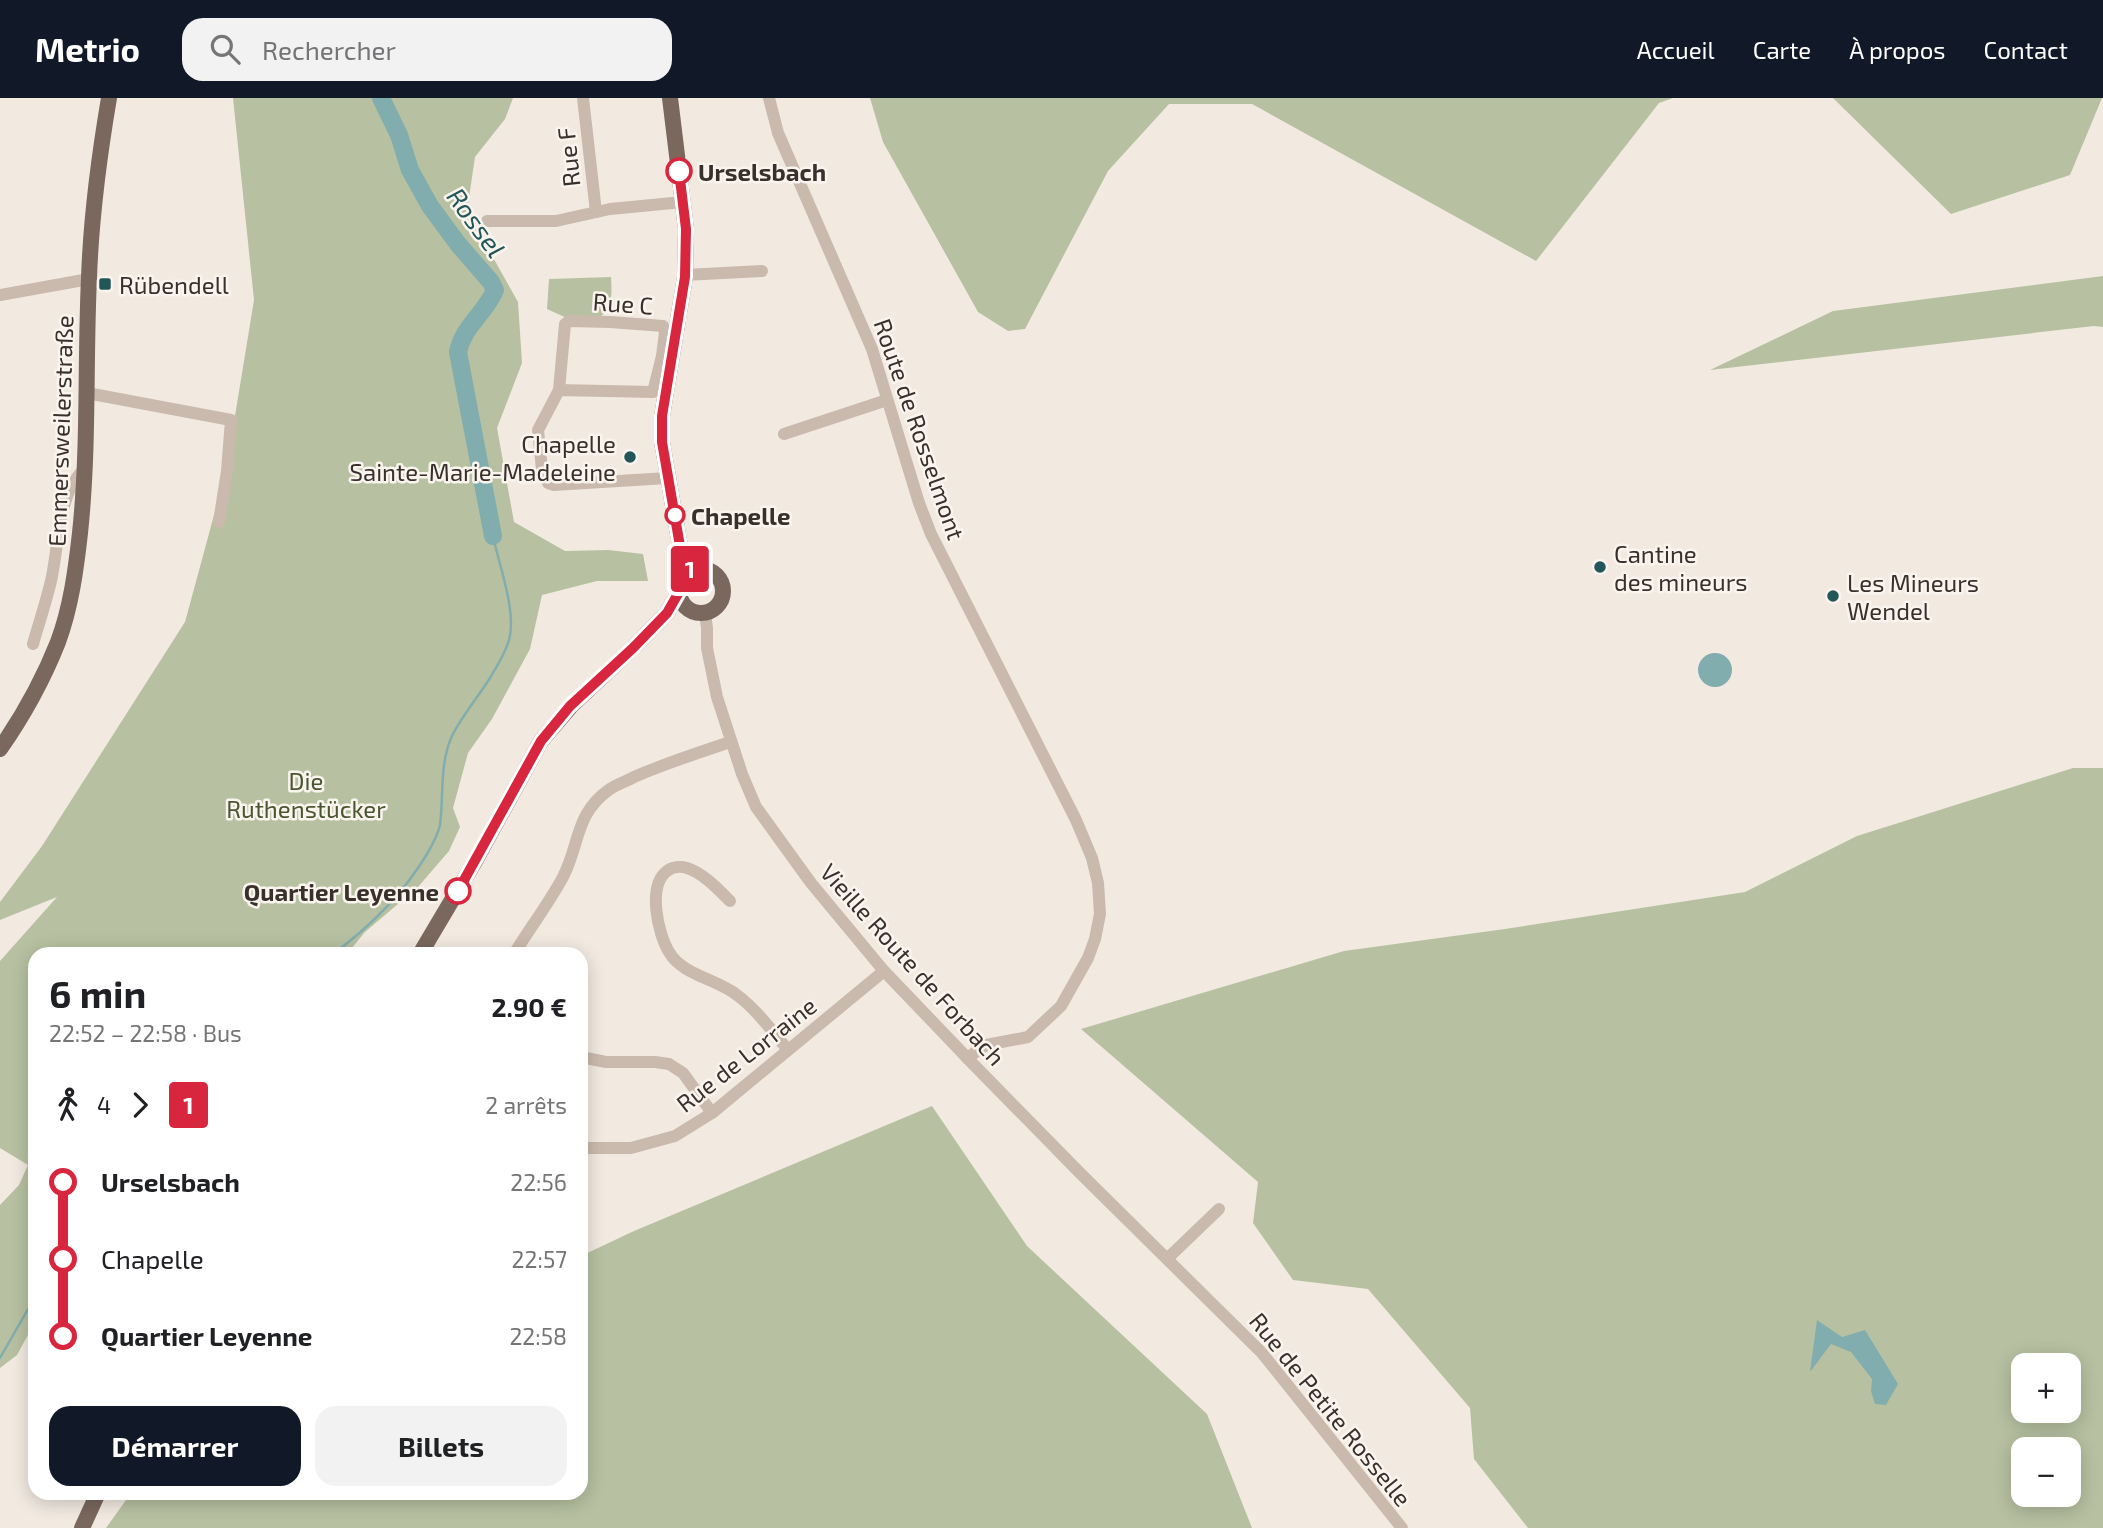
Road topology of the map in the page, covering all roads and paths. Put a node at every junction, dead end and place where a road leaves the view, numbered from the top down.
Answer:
1 (109, 98) edge
2 (583, 98) edge
3 (670, 98) edge
4 (769, 98) edge
5 (683, 202) junction
6 (596, 212) junction
7 (487, 221) dead end
8 (762, 271) dead end
9 (685, 275) junction
10 (89, 279) junction
11 (0, 295) edge
12 (667, 357) junction
13 (559, 390) junction
14 (87, 393) junction
15 (887, 400) junction
16 (784, 433) dead end
17 (85, 469) junction
18 (667, 478) junction
19 (219, 522) dead end
20 (691, 572) junction
21 (679, 592) junction
22 (687, 609) junction
23 (667, 613) junction
24 (705, 613) junction
25 (33, 644) dead end
26 (730, 742) junction
27 (0, 749) edge
28 (730, 901) dead end
29 (424, 947) edge
30 (519, 947) edge
31 (884, 971) junction
32 (788, 1050) junction
33 (588, 1058) edge
34 (967, 1058) junction
35 (1014, 1106) joint
36 (712, 1113) junction
37 (588, 1149) edge
38 (1219, 1209) dead end
39 (1168, 1258) junction
40 (95, 1500) edge
41 (82, 1528) edge
42 (1402, 1528) edge

1 - 10 main road, Emmersweilerstraße
2 - 6 street, Rue F
3 - 5 main road
4 - 15 street, Route de Rosselmont
5 - 6 street
5 - 9 main road
6 - 7 street
8 - 9 street
9 - 12 main road
10 - 11 street
10 - 14 main road, Emmersweilerstraße
12 - 13 street
12 - 13 street, Rue C
12 - 18 main road
13 - 18 street
14 - 17 main road, Emmersweilerstraße
14 - 19 street
15 - 16 street
15 - 34 street, Route de Rosselmont
17 - 25 street
17 - 27 main road, Emmersweilerstraße
18 - 20 main road
20 - 21 main road
20 - 24 main road
21 - 22 main road
21 - 23 main road
22 - 23 main road
22 - 24 main road
23 - 29 main road
24 - 26 street, Vieille Route de Forbach
26 - 30 street
26 - 31 street, Vieille Route de Forbach
28 - 32 street
31 - 32 street, Rue de Lorraine
31 - 34 street, Vieille Route de Forbach
32 - 36 street, Rue de Lorraine
33 - 36 street
34 - 35 street, Vieille Route de Forbach
35 - 39 street, Rue de Petite Rosselle
36 - 37 street, Rue de Lorraine
38 - 39 street
39 - 42 street, Rue de Petite Rosselle
40 - 41 main road

